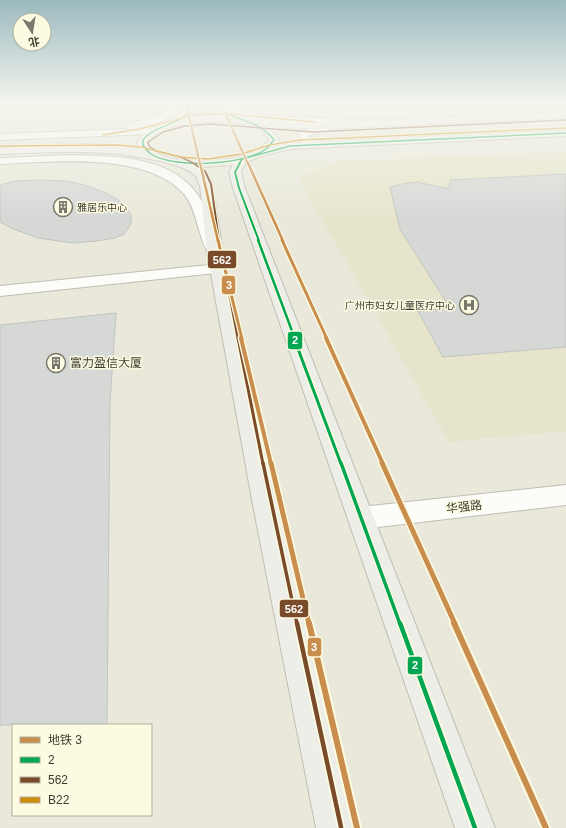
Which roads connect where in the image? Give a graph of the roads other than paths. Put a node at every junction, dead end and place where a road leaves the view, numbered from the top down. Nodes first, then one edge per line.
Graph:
1 (35, 143) edge
2 (142, 143) edge
3 (272, 143) edge
4 (315, 143) edge
5 (350, 143) edge
6 (0, 144) edge
7 (320, 144) junction
8 (0, 151) edge
9 (154, 156) junction
10 (252, 156) junction
11 (0, 160) edge
12 (179, 162) junction
13 (240, 191) junction
14 (207, 193) junction
15 (217, 261) junction
16 (0, 291) edge
17 (566, 495) edge
18 (361, 518) junction
19 (336, 828) edge
20 (475, 828) edge

1 - 6 main road
2 - 9 main road
3 - 10 main road
4 - 7 street
5 - 7 main road
7 - 10 main road
8 - 9 main road
9 - 11 street
9 - 12 main road
10 - 12 main road
10 - 13 main road
11 - 15 street
12 - 14 main road
13 - 14 main road
13 - 18 main road
14 - 15 main road
15 - 16 street
15 - 19 main road
17 - 18 street, 华强路
18 - 20 main road

